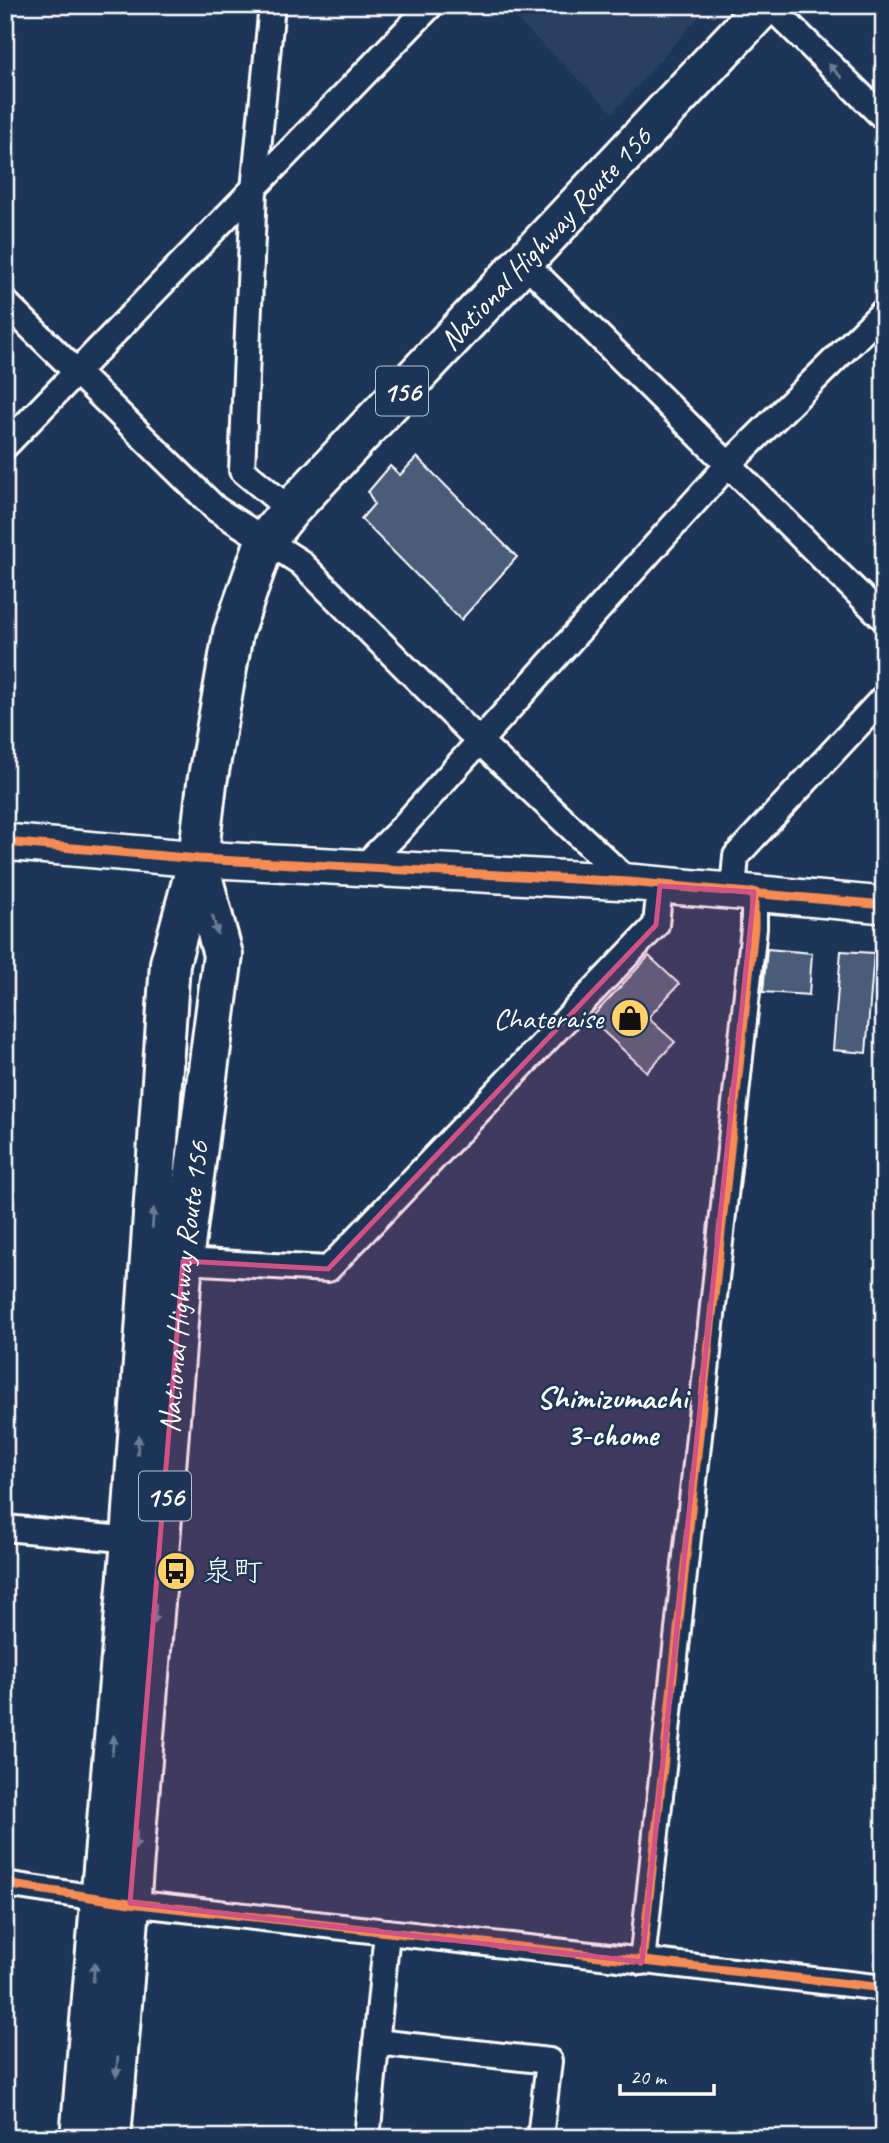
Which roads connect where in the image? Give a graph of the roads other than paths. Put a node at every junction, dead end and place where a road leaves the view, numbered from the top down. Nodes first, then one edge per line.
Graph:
1 (272, 5) edge
2 (431, 5) edge
3 (767, 5) edge
4 (884, 118) edge
5 (254, 190) junction
6 (524, 262) junction
7 (5, 302) edge
8 (884, 311) edge
9 (79, 372) junction
10 (5, 446) edge
11 (727, 466) junction
12 (290, 510) junction
13 (265, 541) junction
14 (884, 620) edge
15 (884, 697) edge
16 (480, 742) junction
17 (5, 842) edge
18 (198, 859) junction
19 (362, 868) junction
20 (645, 884) junction
21 (743, 891) junction
22 (884, 905) edge
23 (183, 1261) junction
24 (5, 1528) edge
25 (146, 1541) junction
26 (5, 1884) edge
27 (115, 1901) junction
28 (387, 1932) junction
29 (642, 1962) junction
30 (884, 1988) edge
31 (376, 2042) junction
32 (80, 2138) edge
33 (111, 2138) edge
34 (367, 2138) edge
35 (540, 2138) edge

1 - 5 street
2 - 5 street
4 -> 3 street
3 - 6 highway, National Highway Route 156 / 156
5 - 9 street
5 - 12 street
6 - 11 street
6 - 12 highway, National Highway Route 156 / 156
7 - 9 street
8 - 11 street
9 - 10 street
9 - 13 street
11 - 14 street
11 - 16 street
12 - 13 highway, National Highway Route 156 / 156
13 - 16 street
13 - 18 highway, National Highway Route 156 / 156
15 - 21 street
16 - 19 street
16 - 20 street
17 - 18 street
18 - 19 street
18 -> 23 highway, National Highway Route 156 / 156
25 -> 18 highway, National Highway Route 156 / 156
19 - 20 street
20 - 21 street
20 - 23 street
21 - 22 street
21 - 29 street
23 - 25 highway, National Highway Route 156 / 156
24 - 25 street
25 - 27 highway, National Highway Route 156 / 156
26 - 27 street
27 - 28 street
32 -> 27 highway, National Highway Route 156 / 156
27 -> 33 highway, National Highway Route 156 / 156
28 - 29 street
28 - 31 street
29 - 30 street
31 - 34 street
31 - 35 street

